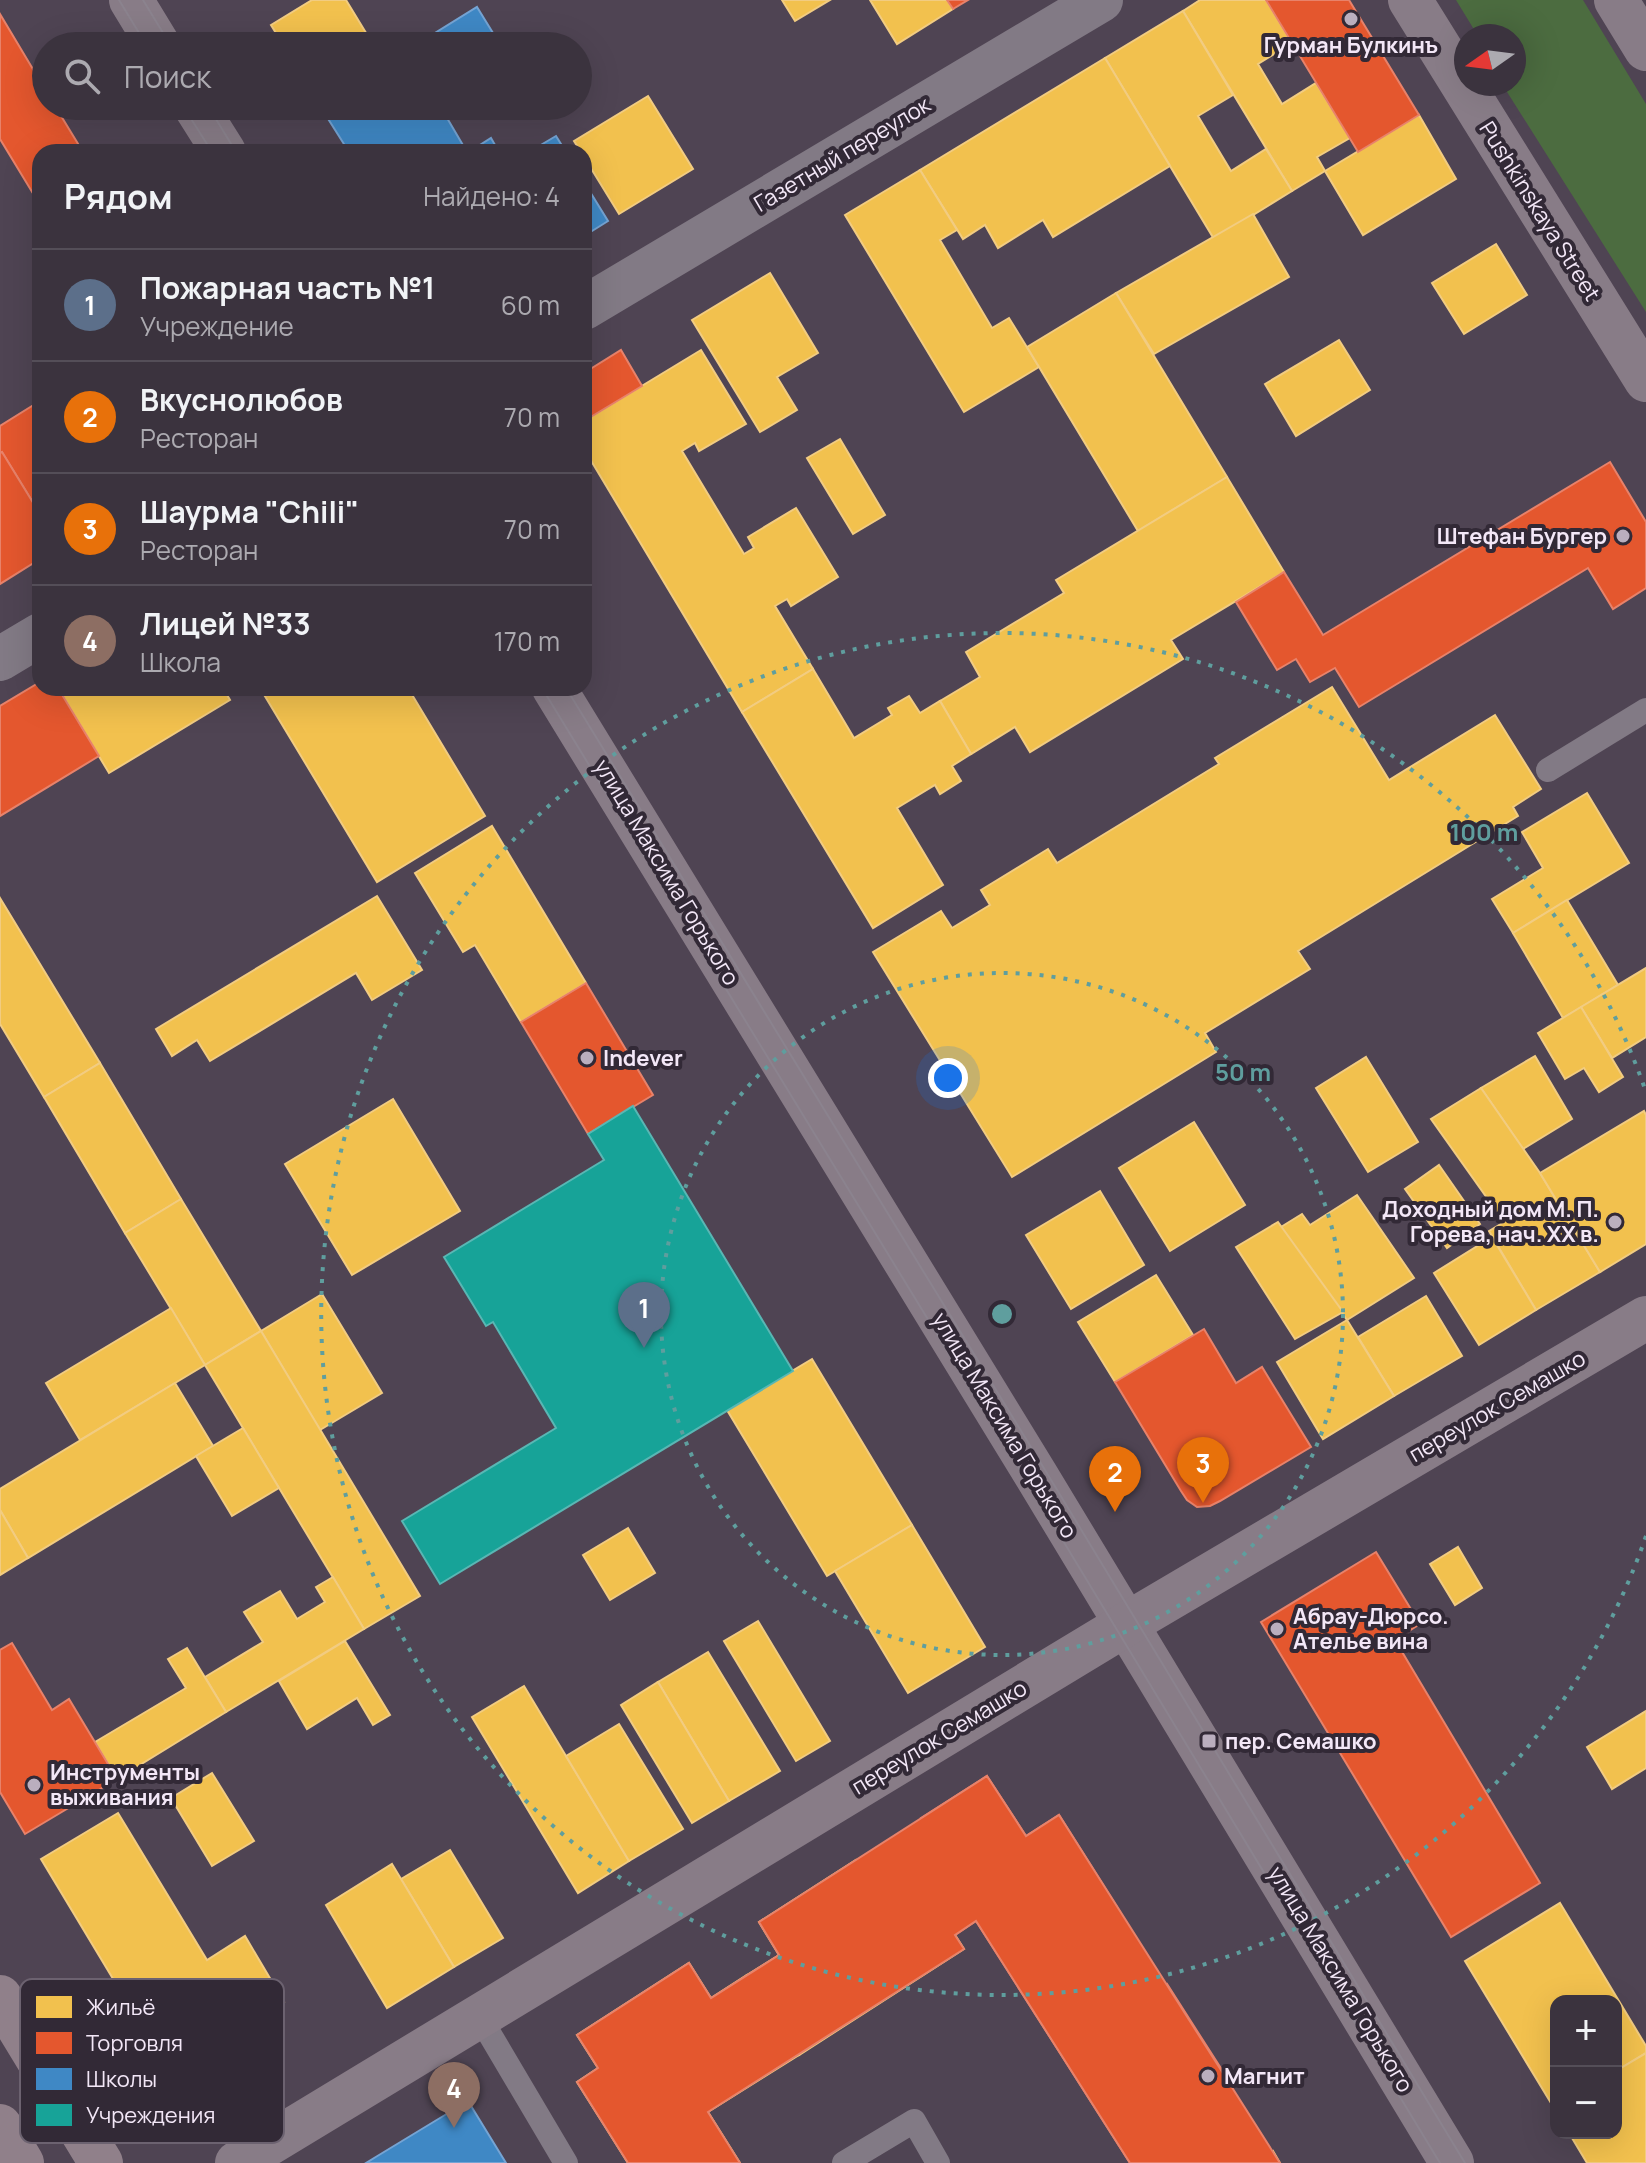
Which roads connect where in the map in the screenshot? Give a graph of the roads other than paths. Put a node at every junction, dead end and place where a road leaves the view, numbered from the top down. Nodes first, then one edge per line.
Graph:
1 (131, 0) edge
2 (1101, 0) edge
3 (1410, 0) edge
4 (1616, 0) edge
5 (150, 32) edge
6 (1646, 49) edge
7 (204, 120) edge
8 (219, 144) edge
9 (592, 303) edge
10 (1646, 380) edge
11 (32, 640) edge
12 (0, 659) edge
13 (559, 696) edge
14 (1646, 710) edge
15 (1548, 770) dead end
16 (1646, 1318) edge
17 (1126, 1624) junction
18 (0, 1997) edge
19 (479, 2016) junction
20 (20, 2030) edge
21 (0, 2126) edge
22 (284, 2134) edge
23 (89, 2143) edge
24 (270, 2143) edge
25 (22, 2163) edge
26 (101, 2163) edge
27 (237, 2163) edge
28 (566, 2163) edge
29 (844, 2163) edge
30 (938, 2163) edge
31 (1452, 2163) edge

1 - 5 street
2 - 9 street, Газетный переулок
3 - 10 street, Pushkinskaya Street
4 - 6 street
7 - 8 street
11 - 12 street
13 - 17 street, улица Максима Горького
14 - 15 lane
16 - 17 street, переулок Семашко
17 - 19 street, переулок Семашко
17 - 31 street, улица Максима Горького
18 - 20 main road
19 - 22 street, переулок Семашко
19 - 28 lane
21 - 25 main road
23 - 26 main road
24 - 27 street, переулок Семашко
29 - 30 lane

